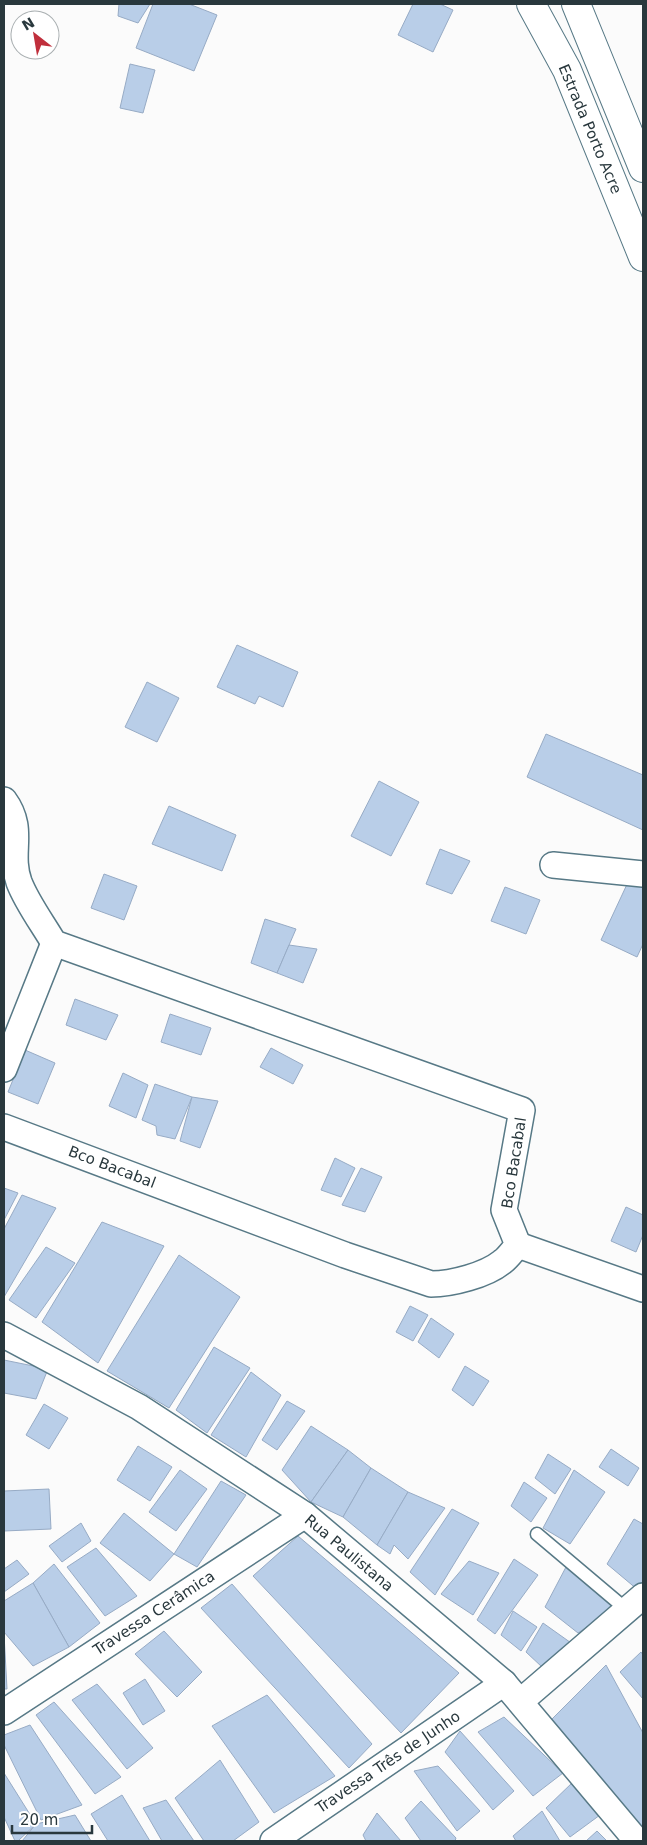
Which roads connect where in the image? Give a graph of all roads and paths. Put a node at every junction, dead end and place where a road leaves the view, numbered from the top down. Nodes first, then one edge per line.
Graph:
1 (531, 4) edge
2 (576, 4) edge
3 (643, 168) edge
4 (643, 257) edge
5 (4, 800) edge
6 (553, 865) dead end
7 (643, 874) edge
8 (54, 943) junction
9 (4, 1069) edge
10 (4, 1127) edge
11 (518, 1245) junction
12 (643, 1289) edge
13 (4, 1335) edge
14 (305, 1515) junction
15 (537, 1534) dead end
16 (635, 1603) edge
17 (504, 1683) junction
18 (521, 1700) junction
19 (4, 1712) edge
20 (273, 1841) edge
21 (637, 1841) edge

1 - 4 main road, Estrada Porto Acre
2 - 3 main road
5 - 8 street
6 - 7 street
8 - 9 street
8 - 11 street, Bco Bacabal
10 - 11 street, Bco Bacabal
11 - 12 street
13 - 14 street, Rua Paulistana
14 - 17 street, Rua Paulistana
14 - 19 street, Travessa Cerâmica
15 - 16 lane
16 - 18 street
17 - 18 street, Rua Paulistana
17 - 20 street, Travessa Três de Junho
18 - 21 street, Rua Paulistana

